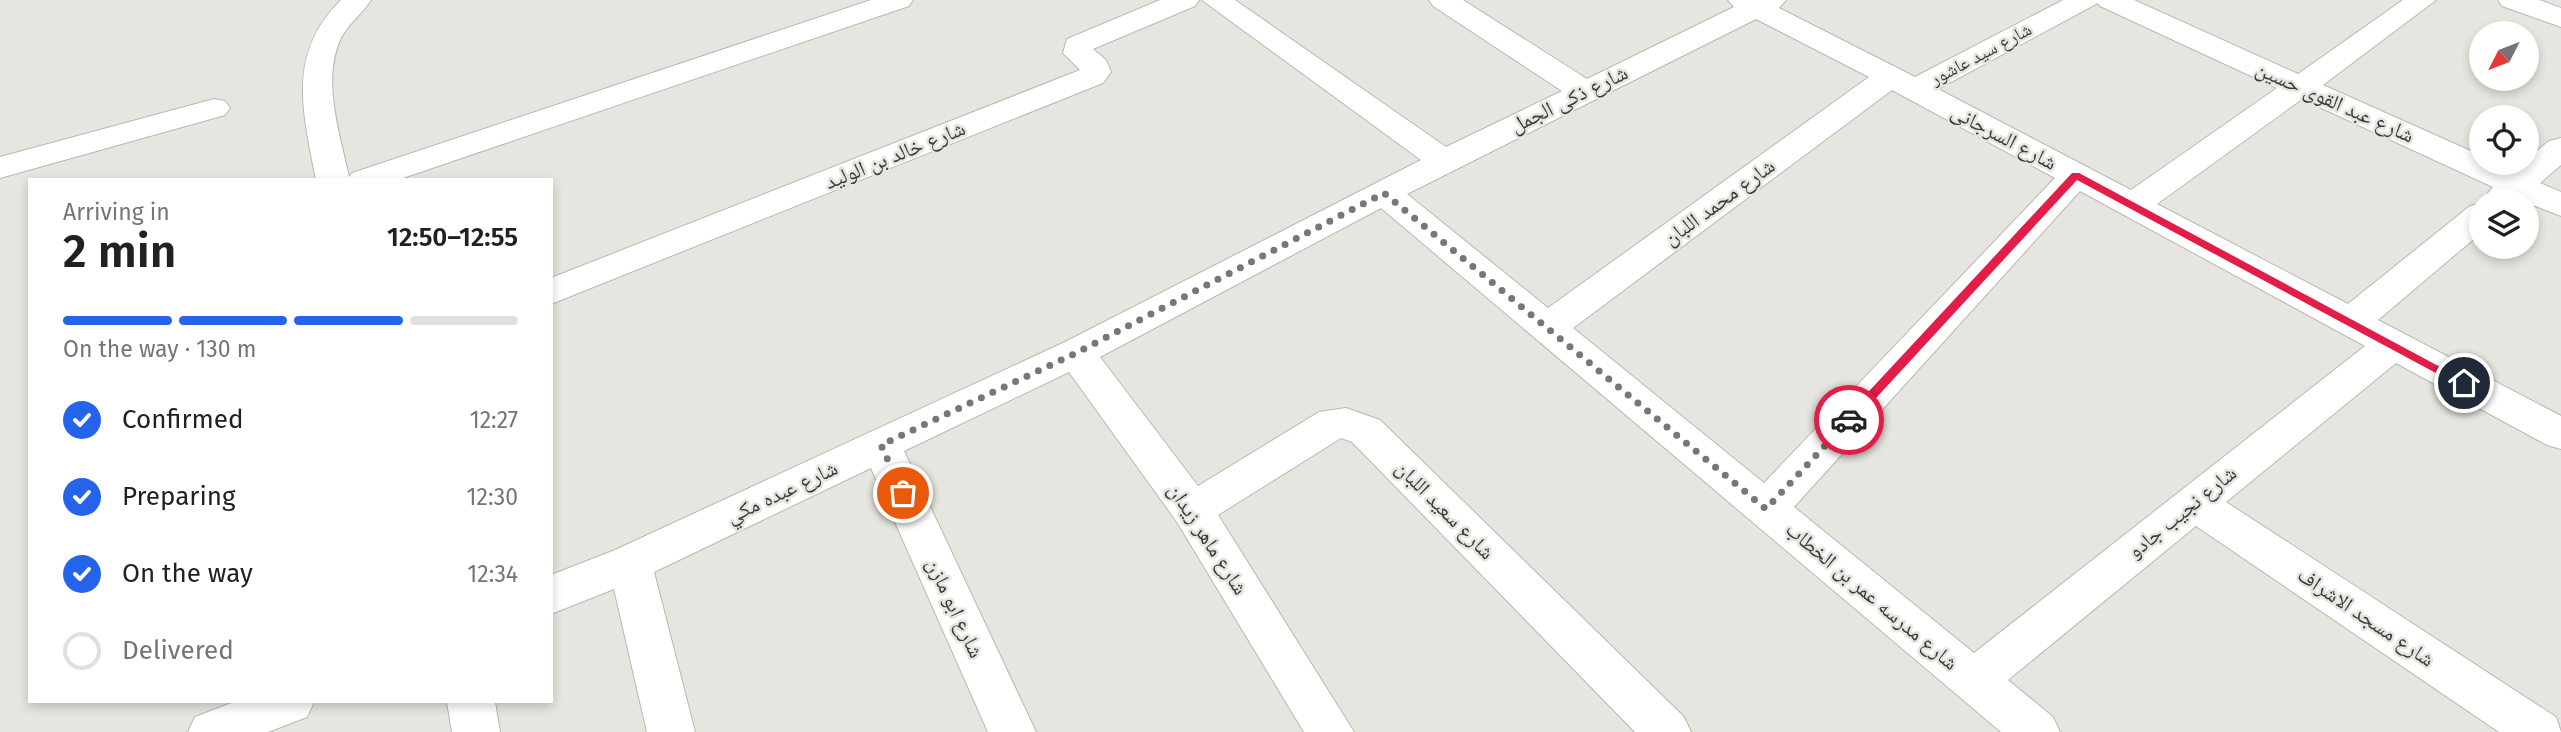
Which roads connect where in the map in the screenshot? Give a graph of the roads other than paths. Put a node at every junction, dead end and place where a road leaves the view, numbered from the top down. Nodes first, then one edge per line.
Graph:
1 (357, 0) edge
2 (899, 0) edge
3 (1185, 0) edge
4 (1216, 0) edge
5 (1443, 0) edge
6 (2084, 0) edge
7 (2110, 0) edge
8 (2422, 0) edge
9 (2512, 0) edge
10 (1756, 2) edge
11 (2561, 18) edge
12 (1903, 82) junction
13 (2300, 86) junction
14 (1584, 91) junction
15 (214, 108) dead end
16 (2561, 148) edge
17 (1444, 161) junction
18 (0, 168) edge
19 (2076, 175) junction
20 (333, 178) edge
21 (370, 178) edge
22 (2499, 189) edge
23 (2512, 189) edge
24 (1384, 193) junction
25 (2539, 200) edge
26 (2561, 205) edge
27 (2131, 206) junction
28 (2469, 225) edge
29 (553, 291) edge
30 (2351, 322) junction
31 (1547, 328) junction
32 (2392, 345) junction
33 (1076, 353) junction
34 (2561, 434) edge
35 (881, 445) junction
36 (2194, 503) junction
37 (1766, 509) junction
38 (1192, 510) junction
39 (630, 563) junction
40 (553, 594) edge
41 (1973, 681) junction
42 (287, 703) edge
43 (471, 703) edge
44 (212, 732) edge
45 (476, 732) edge
46 (671, 732) edge
47 (1012, 732) edge
48 (1330, 732) edge
49 (1667, 732) edge
50 (2036, 732) edge
51 (2539, 732) edge

1 - 20 street
2 - 21 street
3 - 29 street, شارع خالد بن الوليد
4 - 17 street
5 - 14 street
6 - 12 street, شارع سيد عاشور
7 - 13 street, شارع عبد القوى حسين
8 - 13 street
9 - 11 street
10 - 12 street, شارع السرجانى
10 - 14 street, شارع ذكى الجمل
12 - 19 street, شارع السرجانى
12 - 31 street, شارع محمد اللبان
13 - 22 street, شارع عبد القوى حسين
13 - 27 street
14 - 17 street, شارع ذكى الجمل
15 - 18 street
16 - 23 street
17 - 24 street, شارع ذكى الجمل
19 - 27 street, شارع السرجانى
19 - 37 street
24 - 31 street, شارع مدرسه عمر بن الخطاب
24 - 33 street, شارع عبده مكي
25 - 26 street, شارع عبد القوى حسين
27 - 30 street, شارع السرجانى
28 - 30 street
30 - 32 street, شارع السرجانى
31 - 37 street, شارع مدرسه عمر بن الخطاب
32 - 34 street, شارع السرجانى
32 - 36 street, شارع نجيب جادو
33 - 35 street, شارع عبده مكي
33 - 38 street, شارع ماهر زيدان
35 - 39 street, شارع عبده مكي
35 - 47 street, شارع ابو مازن
36 - 41 street, شارع نجيب جادو
36 - 51 street, شارع مسجد الاشراف
37 - 41 street, شارع مدرسه عمر بن الخطاب
38 - 48 street, شارع ماهر زيدان
38 - 49 street, شارع سعيد اللبان
39 - 40 street, شارع عبده مكي
39 - 46 street
41 - 50 street, شارع مدرسه عمر بن الخطاب
42 - 44 street
43 - 45 street

